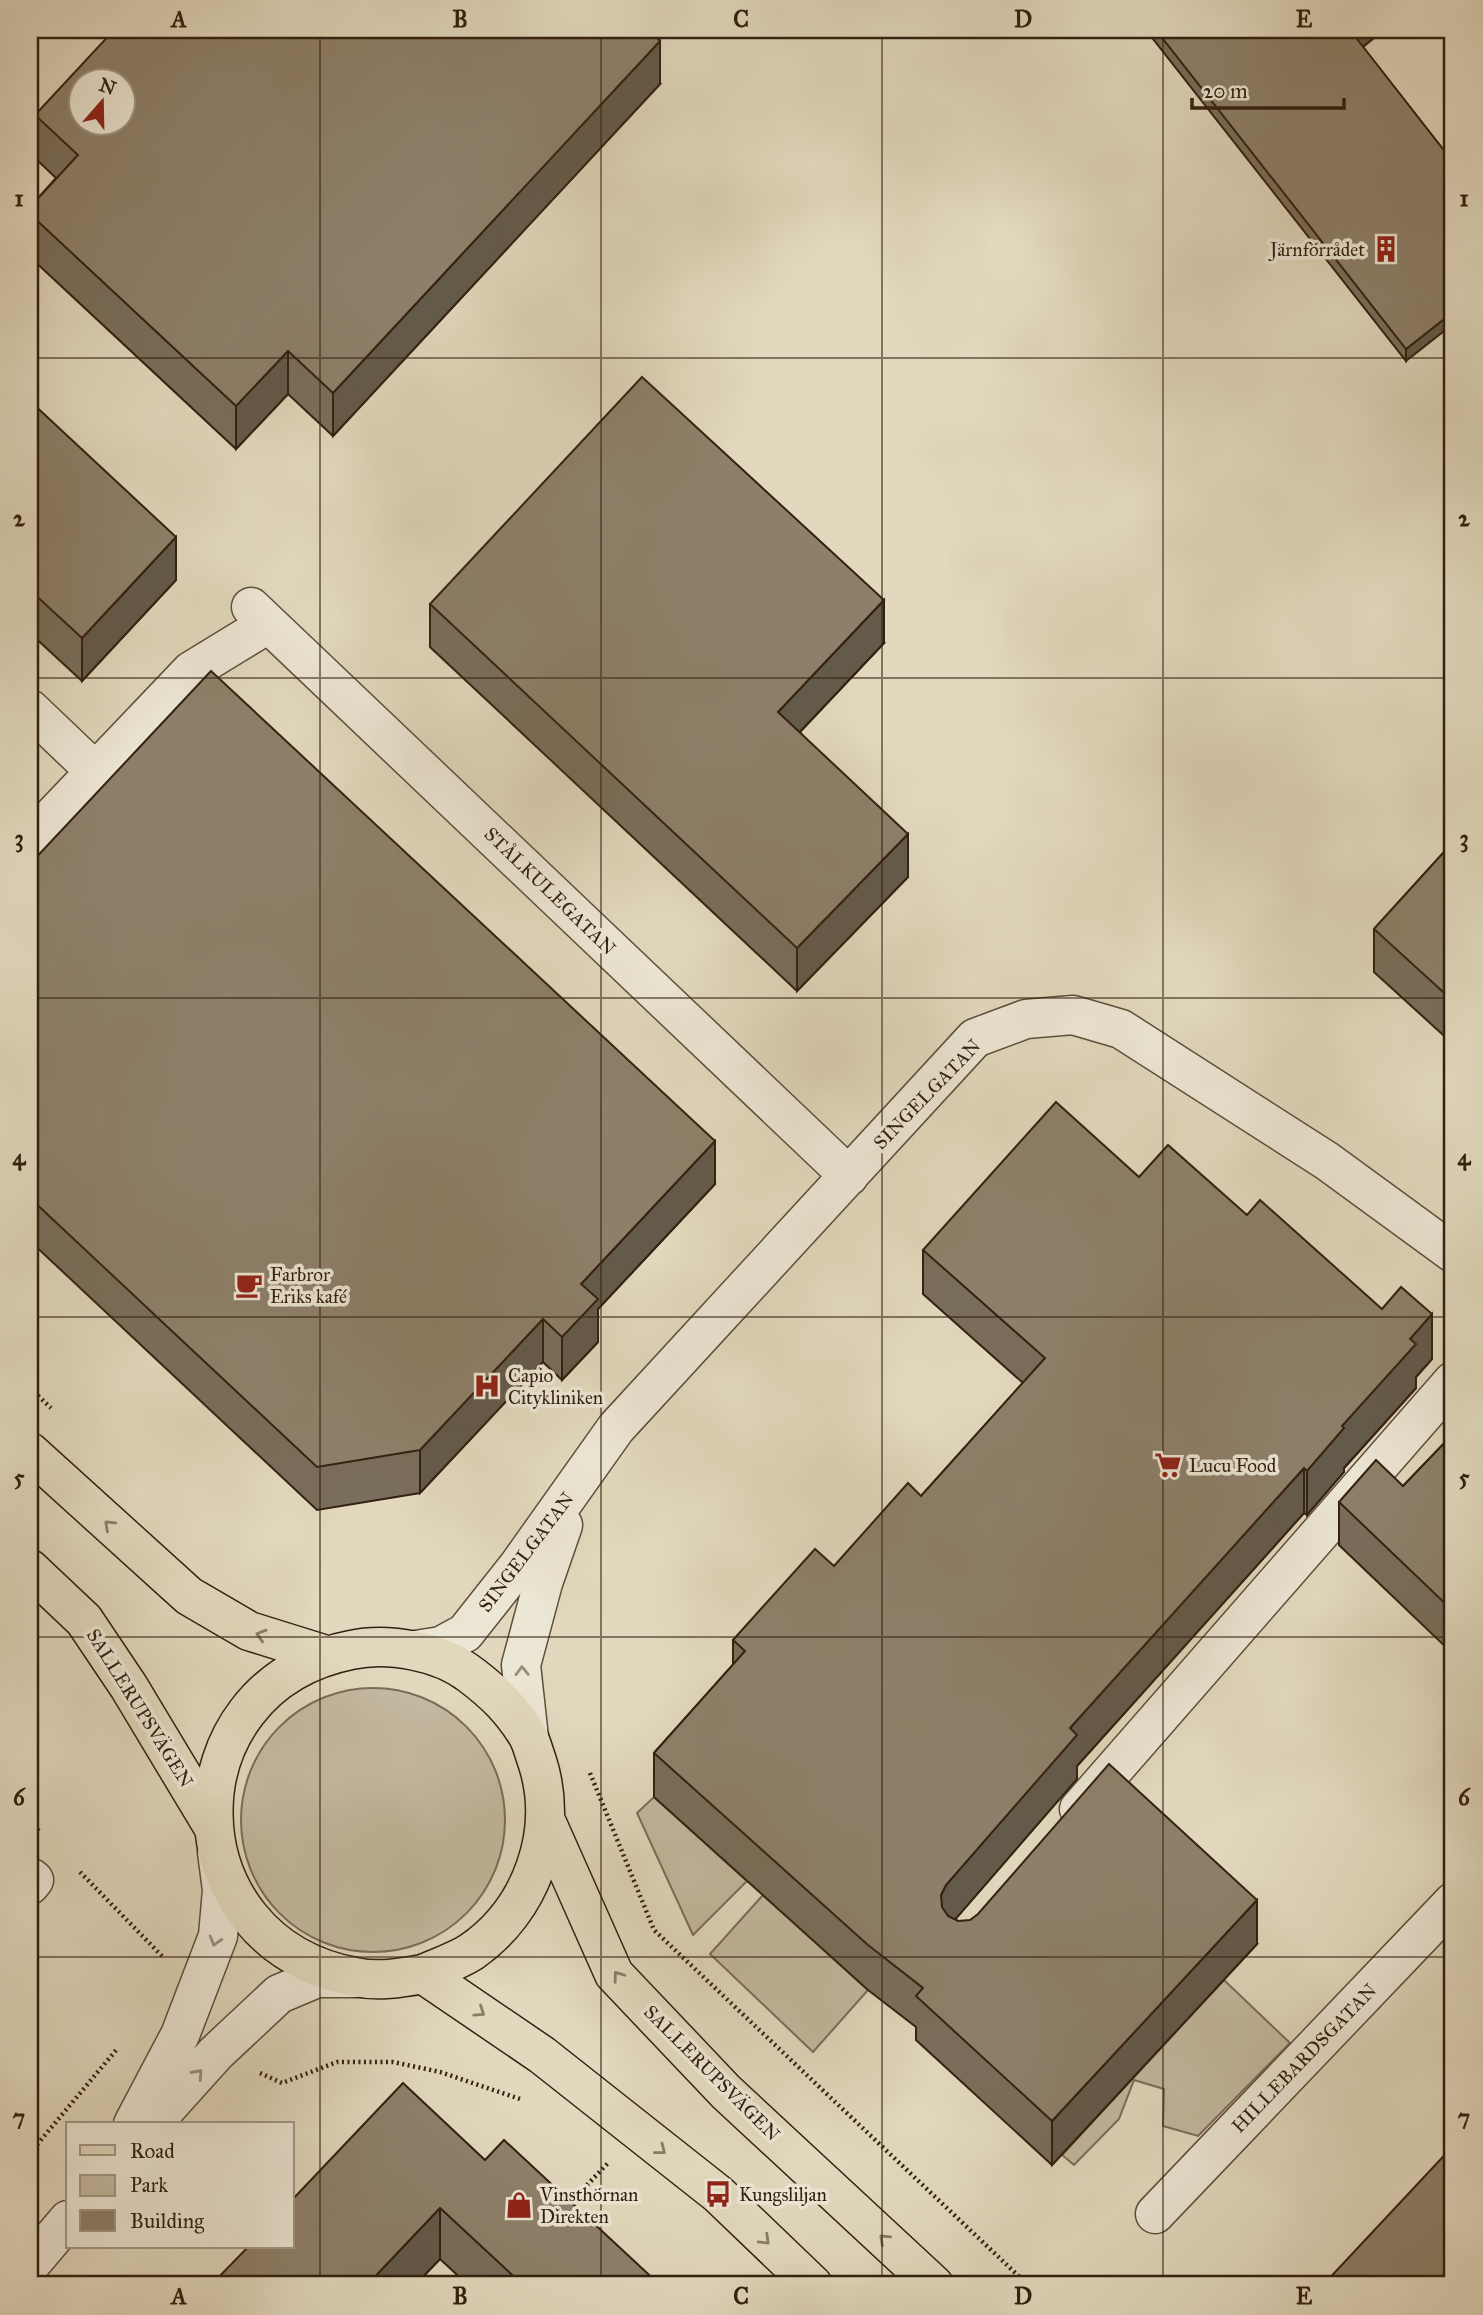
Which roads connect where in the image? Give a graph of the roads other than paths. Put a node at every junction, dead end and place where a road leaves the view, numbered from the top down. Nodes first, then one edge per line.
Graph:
1 (30, 709) edge
2 (95, 771) junction
3 (30, 840) edge
4 (849, 1175) junction
5 (1453, 1252) edge
6 (1453, 1381) edge
7 (616, 1428) junction
8 (30, 1452) edge
9 (30, 1569) edge
10 (416, 1650) junction
11 (326, 1655) junction
12 (529, 1738) junction
13 (546, 1821) junction
14 (214, 1837) junction
15 (1053, 1840) edge
16 (30, 1877) edge
17 (30, 1885) edge
18 (1453, 1902) edge
19 (423, 1974) junction
20 (357, 1978) junction
21 (134, 2122) edge
22 (154, 2122) edge
23 (1155, 2214) dead end
24 (66, 2222) edge
25 (30, 2265) edge
26 (813, 2285) edge
27 (934, 2285) edge

1 - 2 street
2 - 3 street
2 - 4 street, STÅLKULEGATAN
4 - 5 street, SINGELGATAN
4 - 7 street, SINGELGATAN
6 - 15 street
7 - 10 street, SINGELGATAN
12 -> 7 street, SINGELGATAN
11 -> 8 main road, SALLERUPSVÄGEN
9 - 14 main road, SALLERUPSVÄGEN
10 - 11 main road, SALLERUPSVÄGEN
10 - 12 main road, SALLERUPSVÄGEN
11 - 14 main road, SALLERUPSVÄGEN
12 - 13 main road, SALLERUPSVÄGEN
13 - 19 main road, SALLERUPSVÄGEN
27 -> 13 main road, SALLERUPSVÄGEN
14 - 20 main road, SALLERUPSVÄGEN
14 -> 21 street
16 - 17 street
18 - 23 street, HILLEBARDSGATAN
19 - 20 main road, SALLERUPSVÄGEN
19 -> 26 main road
22 -> 20 street
24 - 25 street

